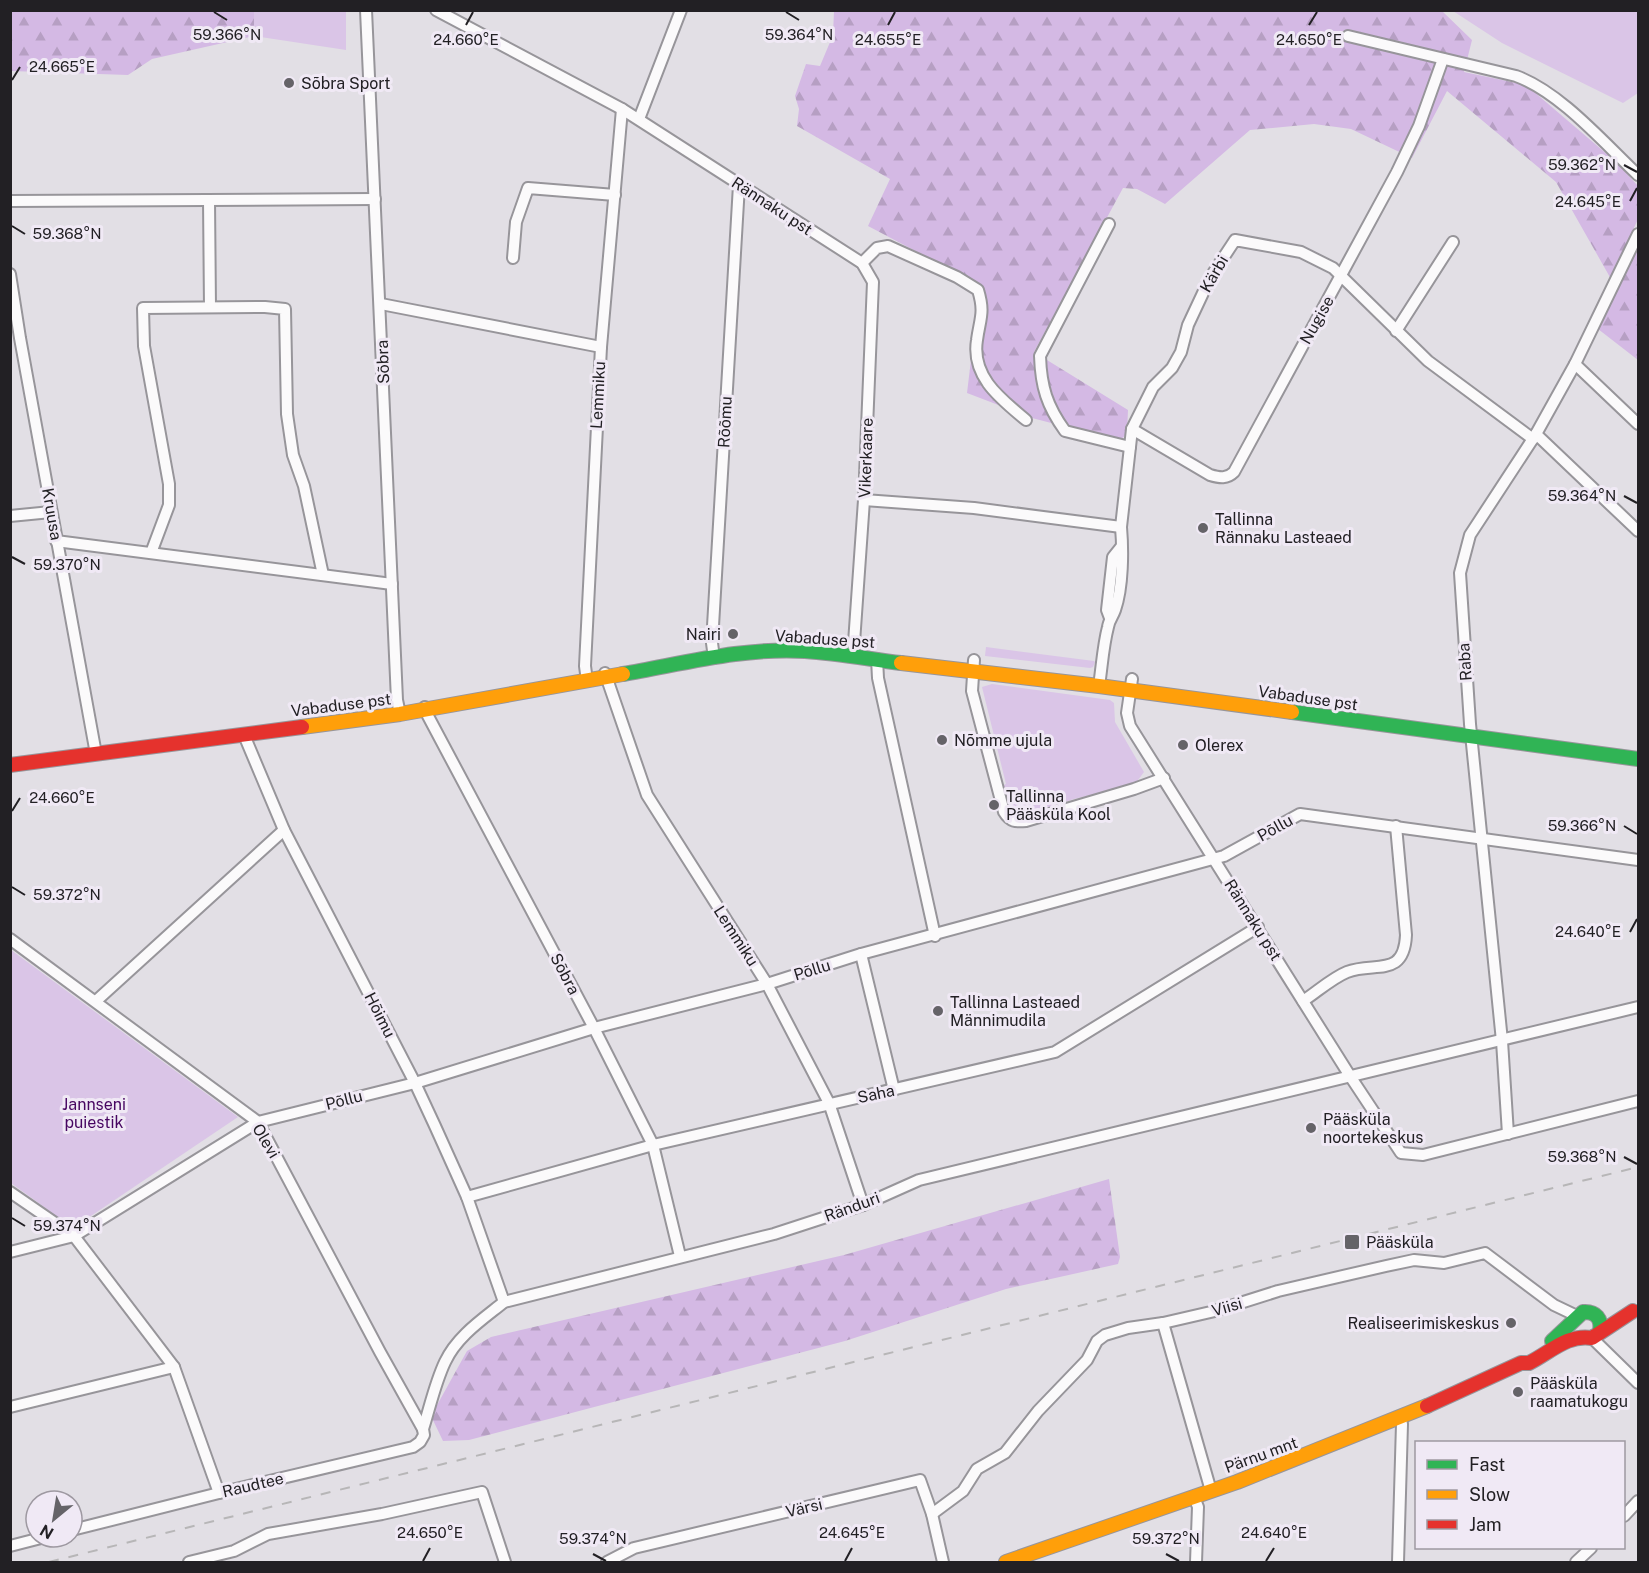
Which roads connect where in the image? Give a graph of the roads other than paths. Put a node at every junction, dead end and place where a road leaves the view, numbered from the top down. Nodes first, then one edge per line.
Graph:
1 (366, 10) edge
2 (436, 10) edge
3 (681, 10) edge
4 (1348, 36) dead end
5 (1443, 59) junction
6 (622, 109) junction
7 (639, 119) junction
8 (1638, 175) edge
9 (739, 185) junction
10 (615, 195) junction
11 (375, 199) junction
12 (209, 200) junction
13 (10, 201) edge
14 (1109, 224) dead end
15 (1638, 234) edge
16 (1453, 242) dead end
17 (513, 258) dead end
18 (862, 263) junction
19 (10, 274) edge
20 (1341, 276) junction
21 (381, 304) junction
22 (210, 307) junction
23 (1396, 331) junction
24 (601, 347) junction
25 (1575, 364) junction
26 (1026, 420) dead end
27 (1638, 423) edge
28 (1132, 429) junction
29 (1534, 436) junction
30 (1130, 447) junction
31 (864, 500) junction
32 (51, 512) junction
33 (10, 516) edge
34 (1121, 527) junction
35 (1638, 531) edge
36 (56, 541) junction
37 (151, 553) junction
38 (323, 575) junction
39 (392, 584) junction
40 (853, 652) junction
41 (714, 654) junction
42 (877, 659) junction
43 (973, 665) junction
44 (605, 673) junction
45 (586, 677) junction
46 (1100, 681) junction
47 (1131, 685) junction
48 (425, 706) junction
49 (399, 710) junction
50 (1471, 730) junction
51 (244, 735) junction
52 (1638, 747) edge
53 (95, 750) junction
54 (10, 757) edge
55 (1638, 759) edge
56 (10, 765) edge
57 (1164, 778) junction
58 (1396, 826) junction
59 (284, 830) junction
60 (1483, 839) junction
61 (1215, 859) junction
62 (1638, 860) edge
63 (1258, 927) junction
64 (935, 936) junction
65 (10, 939) edge
66 (861, 954) junction
67 (767, 984) junction
68 (1304, 1000) junction
69 (96, 1001) junction
70 (1638, 1007) edge
71 (594, 1028) junction
72 (1502, 1041) junction
73 (1350, 1076) junction
74 (415, 1083) junction
75 (894, 1090) junction
76 (1638, 1101) edge
77 (829, 1103) junction
78 (258, 1122) junction
79 (1508, 1134) junction
80 (653, 1145) junction
81 (10, 1192) edge
82 (467, 1197) junction
83 (863, 1204) junction
84 (74, 1236) junction
85 (10, 1252) edge
86 (680, 1256) junction
87 (504, 1302) junction
88 (1636, 1309) edge
89 (1598, 1316) junction
90 (1576, 1317) junction
91 (1163, 1323) junction
92 (1591, 1335) junction
93 (1521, 1363) junction
94 (174, 1367) junction
95 (1638, 1383) edge
96 (10, 1407) edge
97 (1400, 1417) junction
98 (423, 1429) junction
99 (1211, 1491) junction
100 (219, 1493) junction
101 (1194, 1497) junction
102 (1638, 1501) edge
103 (932, 1514) junction
104 (1625, 1514) edge
105 (84, 1527) edge
106 (1590, 1549) edge
107 (234, 1551) junction
108 (189, 1563) edge
109 (237, 1563) edge
110 (505, 1563) edge
111 (607, 1563) edge
112 (943, 1563) edge
113 (1006, 1563) edge
114 (1196, 1563) edge
115 (1398, 1563) edge
116 (1576, 1563) edge

1 - 11 street, Sõbra
2 - 6 street, Rännaku pst
3 - 7 street
4 - 5 street
5 - 8 street
5 - 20 street, Nugise
6 - 7 street, Rännaku pst
6 - 10 street, Lemmiku
7 - 9 street, Rännaku pst
9 - 18 street, Rännaku pst
9 - 41 street, Rõõmu
10 - 17 street
10 - 24 street, Lemmiku
11 - 12 street
11 - 21 street, Sõbra
12 - 13 street
12 - 22 street
14 - 30 street
15 - 25 street, Raba
16 - 23 street
18 - 26 street
18 - 31 street, Vikerkaare
19 - 32 street, Kruusa
20 - 23 street, Kärbi
20 - 28 street, Kärbi
20 - 28 street, Nugise
21 - 24 street
21 - 39 street, Sõbra
22 - 37 street
22 - 38 street
23 - 29 street, Kärbi
24 - 45 street, Lemmiku
25 - 27 street
25 - 29 street, Raba
28 - 30 street, Kärbi
29 - 35 street, Kärbi
29 - 50 street, Raba
30 - 34 street
31 - 34 street
31 - 40 street, Vikerkaare
32 - 33 street
32 - 36 street, Kruusa
34 - 46 street
36 - 37 street
36 - 53 street, Kruusa
37 - 38 street
38 - 39 street
39 - 49 street, Sõbra
40 - 41 main road, Vabaduse pst
40 - 42 main road, Vabaduse pst
40 - 43 main road, Vabaduse pst
41 - 44 main road, Vabaduse pst
42 - 43 main road, Vabaduse pst
42 - 64 street
43 - 46 main road, Vabaduse pst
43 - 57 street
44 - 45 main road, Vabaduse pst
44 - 67 street, Lemmiku
45 - 48 main road, Vabaduse pst
46 - 47 main road, Vabaduse pst
47 - 50 main road, Vabaduse pst
47 - 57 street, Rännaku pst
48 - 49 main road, Vabaduse pst
48 - 71 street, Sõbra
49 - 51 main road, Vabaduse pst
49 - 53 main road, Vabaduse pst
50 - 52 main road, Vabaduse pst
50 - 55 main road, Vabaduse pst
50 - 60 street, Raba
51 - 53 main road, Vabaduse pst
51 - 59 street, Hõimu
53 - 54 main road, Vabaduse pst
53 - 56 main road, Vabaduse pst
57 - 61 street, Rännaku pst
58 - 60 street, Põllu
58 - 61 street, Põllu
58 - 68 street
59 - 69 street
59 - 74 street, Hõimu
60 - 62 street, Põllu
60 - 72 street, Raba
61 - 63 street, Rännaku pst
61 - 64 street, Põllu
63 - 68 street, Rännaku pst
63 - 75 street, Saha
64 - 66 street, Põllu
65 - 69 street, Olevi
66 - 67 street, Põllu
66 - 75 street
67 - 71 street, Põllu
67 - 77 street, Lemmiku
68 - 73 street, Rännaku pst
69 - 78 street, Olevi
70 - 72 street
71 - 74 street, Põllu
71 - 80 street, Sõbra
72 - 73 street
72 - 79 street, Raba
73 - 79 street, Rännaku pst
73 - 83 street, Ränduri
74 - 78 street, Põllu
74 - 82 street, Hõimu
75 - 77 street, Saha
76 - 79 street
77 - 80 street, Saha
77 - 83 street, Lemmiku
78 - 84 street, Põllu
78 - 98 street, Olevi
80 - 82 street, Saha
80 - 86 street, Sõbra
81 - 84 street
82 - 87 street, Hõimu
83 - 86 street, Ränduri
84 - 85 street, Põllu
84 - 94 street
86 - 87 street, Ränduri
87 - 98 street, Ränduri
88 - 89 main road, Pärnu mnt
88 - 92 main road, Pärnu mnt
89 - 90 main road
89 - 92 main road
90 - 91 street, Viisi
90 - 92 main road
90 - 93 main road, Pärnu mnt
91 - 99 street
91 - 103 street, Viisi
92 - 93 main road, Pärnu mnt
92 - 95 street
93 - 97 main road, Pärnu mnt
94 - 96 street
94 - 100 street
97 - 99 main road, Pärnu mnt
97 - 115 street
98 - 100 street, Raudtee
99 - 101 main road, Pärnu mnt
100 - 105 street, Raudtee
101 - 113 main road, Pärnu mnt
101 - 114 street
102 - 104 street
103 - 111 street, Värsi
103 - 112 street, Värsi
106 - 116 street
107 - 108 street
107 - 109 street
107 - 110 street

